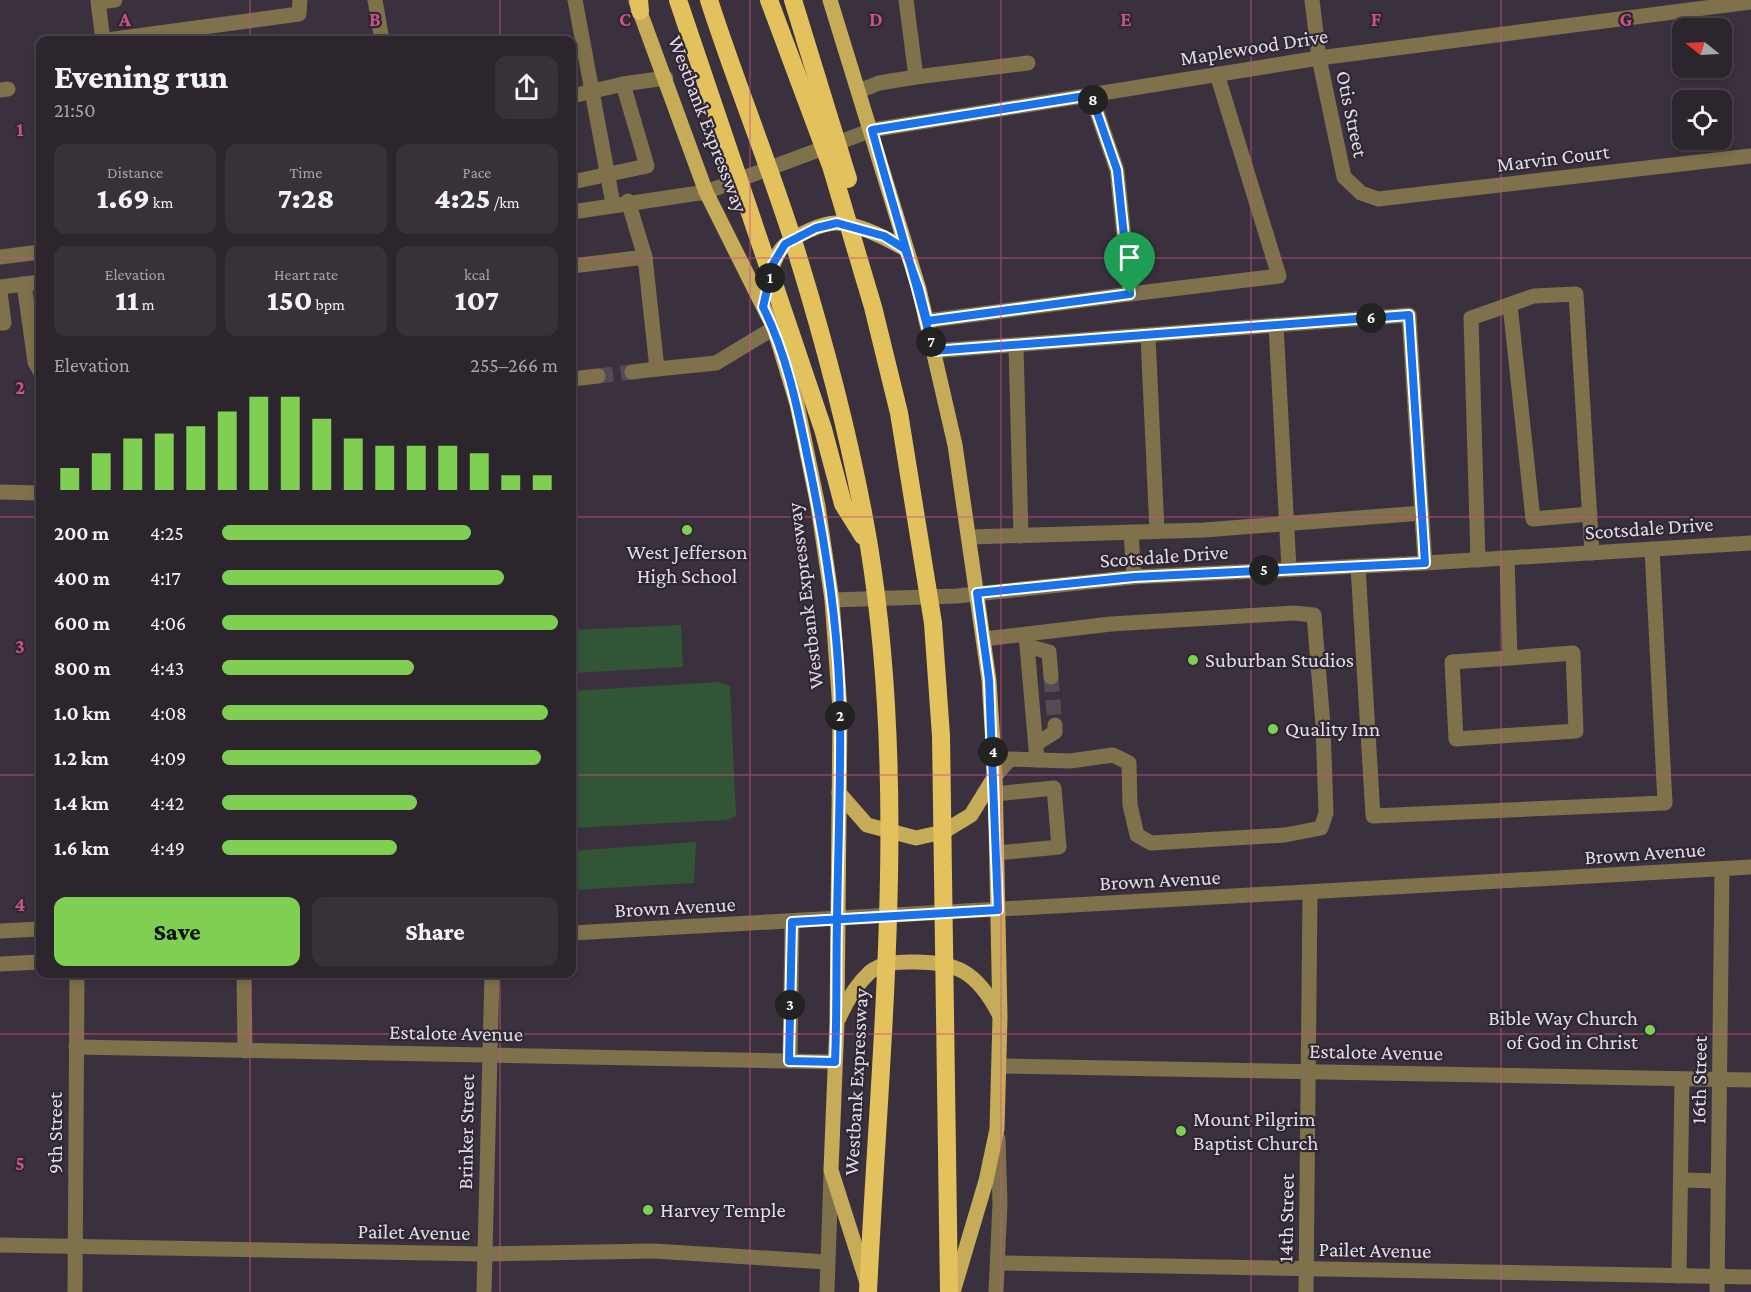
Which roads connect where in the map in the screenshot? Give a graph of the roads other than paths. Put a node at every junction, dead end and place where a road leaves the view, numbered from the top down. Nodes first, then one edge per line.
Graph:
1 (115, 0) edge
2 (300, 0) edge
3 (375, 0) edge
4 (575, 0) edge
5 (678, 0) edge
6 (709, 0) edge
7 (769, 0) edge
8 (793, 0) edge
9 (830, 0) edge
10 (906, 0) edge
11 (1312, 0) edge
12 (1751, 2) edge
13 (638, 4) edge
14 (104, 36) edge
15 (135, 36) edge
16 (381, 36) edge
17 (1318, 58) junction
18 (1028, 63) dead end
19 (1217, 74) junction
20 (916, 77) junction
21 (666, 78) junction
22 (623, 84) junction
23 (859, 91) junction
24 (592, 92) junction
25 (576, 95) edge
26 (1091, 95) junction
27 (872, 130) junction
28 (1751, 156) edge
29 (608, 176) junction
30 (576, 181) edge
31 (706, 192) junction
32 (1361, 193) joint
33 (620, 203) junction
34 (576, 211) edge
35 (905, 249) junction
36 (36, 252) edge
37 (0, 257) edge
38 (645, 257) junction
39 (576, 266) edge
40 (36, 282) edge
41 (24, 284) junction
42 (0, 287) edge
43 (0, 292) edge
44 (1130, 294) junction
45 (1510, 305) junction
46 (763, 307) junction
47 (873, 307) junction
48 (927, 321) junction
49 (0, 323) edge
50 (1276, 325) junction
51 (774, 328) junction
52 (1148, 336) junction
53 (1016, 345) junction
54 (933, 351) junction
55 (36, 365) edge
56 (657, 369) junction
57 (632, 372) tunnel mouth
58 (598, 376) tunnel mouth
59 (576, 379) edge
60 (0, 492) edge
61 (36, 493) edge
62 (1422, 513) junction
63 (1590, 514) junction
64 (1287, 524) junction
65 (1157, 531) junction
66 (1131, 532) junction
67 (1021, 536) junction
68 (970, 537) junction
69 (1751, 543) edge
70 (869, 546) junction
71 (1652, 549) junction
72 (1592, 552) junction
73 (1507, 558) junction
74 (1478, 560) junction
75 (1425, 563) junction
76 (1358, 566) junction
77 (1289, 569) junction
78 (1134, 577) junction
79 (977, 593) junction
80 (832, 600) junction
81 (984, 639) junction
82 (1027, 640) junction
83 (1510, 658) junction
84 (1051, 677) tunnel mouth
85 (1055, 725) tunnel mouth
86 (1036, 752) junction
87 (995, 776) junction
88 (839, 794) junction
89 (995, 794) junction
90 (997, 853) junction
91 (1751, 867) edge
92 (1722, 869) junction
93 (1310, 893) junction
94 (998, 910) junction
95 (837, 920) junction
96 (792, 922) junction
97 (36, 929) edge
98 (0, 931) edge
99 (576, 933) edge
100 (36, 962) edge
101 (0, 964) edge
102 (77, 978) edge
103 (244, 978) edge
104 (492, 978) edge
105 (1000, 1017) junction
106 (837, 1022) junction
107 (76, 1047) junction
108 (245, 1051) junction
109 (489, 1054) junction
110 (789, 1061) junction
111 (835, 1062) junction
112 (1000, 1066) junction
113 (1308, 1071) junction
114 (1682, 1079) junction
115 (1721, 1080) junction
116 (1751, 1080) edge
117 (997, 1129) junction
118 (831, 1170) junction
119 (1682, 1180) junction
120 (1718, 1181) junction
121 (0, 1245) edge
122 (75, 1248) junction
123 (484, 1254) junction
124 (827, 1262) junction
125 (998, 1263) junction
126 (1306, 1269) junction
127 (1679, 1276) junction
128 (1751, 1277) edge
129 (1717, 1284) edge
130 (75, 1292) edge
131 (484, 1292) edge
132 (827, 1292) edge
133 (869, 1292) edge
134 (951, 1292) edge
135 (996, 1292) edge
136 (1306, 1292) edge

1 - 14 street
2 - 15 street
3 - 16 street
4 - 24 street
5 - 70 highway
6 - 70 highway, Westbank Expressway
7 - 47 highway
8 - 47 highway
9 - 23 main road
10 - 20 street
11 - 17 street, Otis Street
12 - 17 street, Maplewood Drive
13 - 21 main road, Westbank Expressway
17 - 19 street, Maplewood Drive
17 - 32 street, Otis Street
18 - 20 street
19 - 26 street, Maplewood Drive
19 - 44 street
20 - 23 street
21 - 22 street
21 - 31 main road, Westbank Expressway
22 - 24 street
22 - 29 street
23 - 27 main road
24 - 25 street
24 - 29 street
26 - 27 street, Maplewood Drive
26 - 44 street
27 - 31 street, Maplewood Drive
27 - 35 main road
28 - 32 street, Marvin Court
29 - 30 street
29 - 33 street
31 - 33 street, Maplewood Drive
31 - 46 main road, Westbank Expressway
33 - 34 street, Maplewood Drive
33 - 38 street
35 - 46 main road
35 - 48 main road
36 - 37 street
38 - 39 street
38 - 56 street
40 - 41 street
41 - 42 street
41 - 55 street
43 - 49 street
44 - 48 street
45 - 63 street
45 - 63 street
45 - 74 street
46 - 51 main road, Westbank Expressway
47 - 134 highway
48 - 54 main road
50 - 52 street
50 - 62 street
50 - 64 street
51 - 56 street
51 - 80 main road, Westbank Expressway
52 - 53 street
52 - 65 street
53 - 54 street
53 - 67 street
54 - 68 main road
56 - 57 street
58 - 59 street
60 - 61 street
62 - 64 street
62 - 75 street
63 - 72 street
64 - 65 street
64 - 77 street
65 - 66 street
66 - 67 street
66 - 78 street
67 - 68 street
68 - 79 main road
69 - 71 street, Scotsdale Drive
70 - 133 highway, Westbank Expressway
71 - 72 street, Scotsdale Drive
71 - 76 street
72 - 73 street, Scotsdale Drive
73 - 74 street, Scotsdale Drive
73 - 83 street
74 - 75 street, Scotsdale Drive
75 - 76 street, Scotsdale Drive
76 - 77 street, Scotsdale Drive
77 - 78 street, Scotsdale Drive
78 - 79 street, Scotsdale Drive
79 - 80 street, Scotsdale Drive
79 - 81 main road
80 - 88 main road, Westbank Expressway
81 - 82 street
81 - 87 main road
82 - 84 street
82 - 86 street
82 - 86 street
83 - 83 street
85 - 86 street
86 - 87 street
87 - 88 main road
87 - 89 main road
88 - 95 main road, Westbank Expressway
89 - 90 main road
89 - 90 street
90 - 94 main road
91 - 92 street, Brown Avenue
92 - 93 street, Brown Avenue
92 - 115 street, 16th Street
93 - 94 street, Brown Avenue
93 - 113 street, 14th Street
94 - 95 street, Brown Avenue
94 - 105 main road
95 - 96 street, Brown Avenue
95 - 106 main road, Westbank Expressway
96 - 99 street, Brown Avenue
96 - 110 street
97 - 98 street
100 - 101 street
102 - 107 street, 9th Street
103 - 108 street
104 - 109 street, Brinker Street
105 - 106 main road
105 - 112 main road
106 - 111 main road, Westbank Expressway
107 - 108 street, Estalote Avenue
107 - 122 street, 9th Street
108 - 109 street, Estalote Avenue
109 - 110 street, Estalote Avenue
109 - 123 street, Brinker Street
110 - 111 street, Estalote Avenue
111 - 118 main road, Westbank Expressway
112 - 113 street, Estalote Avenue
112 - 117 main road
113 - 114 street, Estalote Avenue
113 - 126 street, 14th Street
114 - 115 street, Estalote Avenue
114 - 119 street
115 - 116 street, Estalote Avenue
115 - 120 street, 16th Street
117 - 125 street
117 - 134 main road
118 - 124 street, Westbank Expressway
118 - 133 main road
119 - 120 street
119 - 127 street
120 - 129 street, 16th Street
121 - 122 street, Pailet Avenue
122 - 123 street, Pailet Avenue
122 - 130 street, 9th Street
123 - 124 street, Pailet Avenue
123 - 131 street, Brinker Street
124 - 132 street, Westbank Expressway
125 - 126 street, Pailet Avenue
125 - 135 street
126 - 127 street, Pailet Avenue
126 - 136 street, 14th Street
127 - 129 street, Pailet Avenue
128 - 129 street, Pailet Avenue

